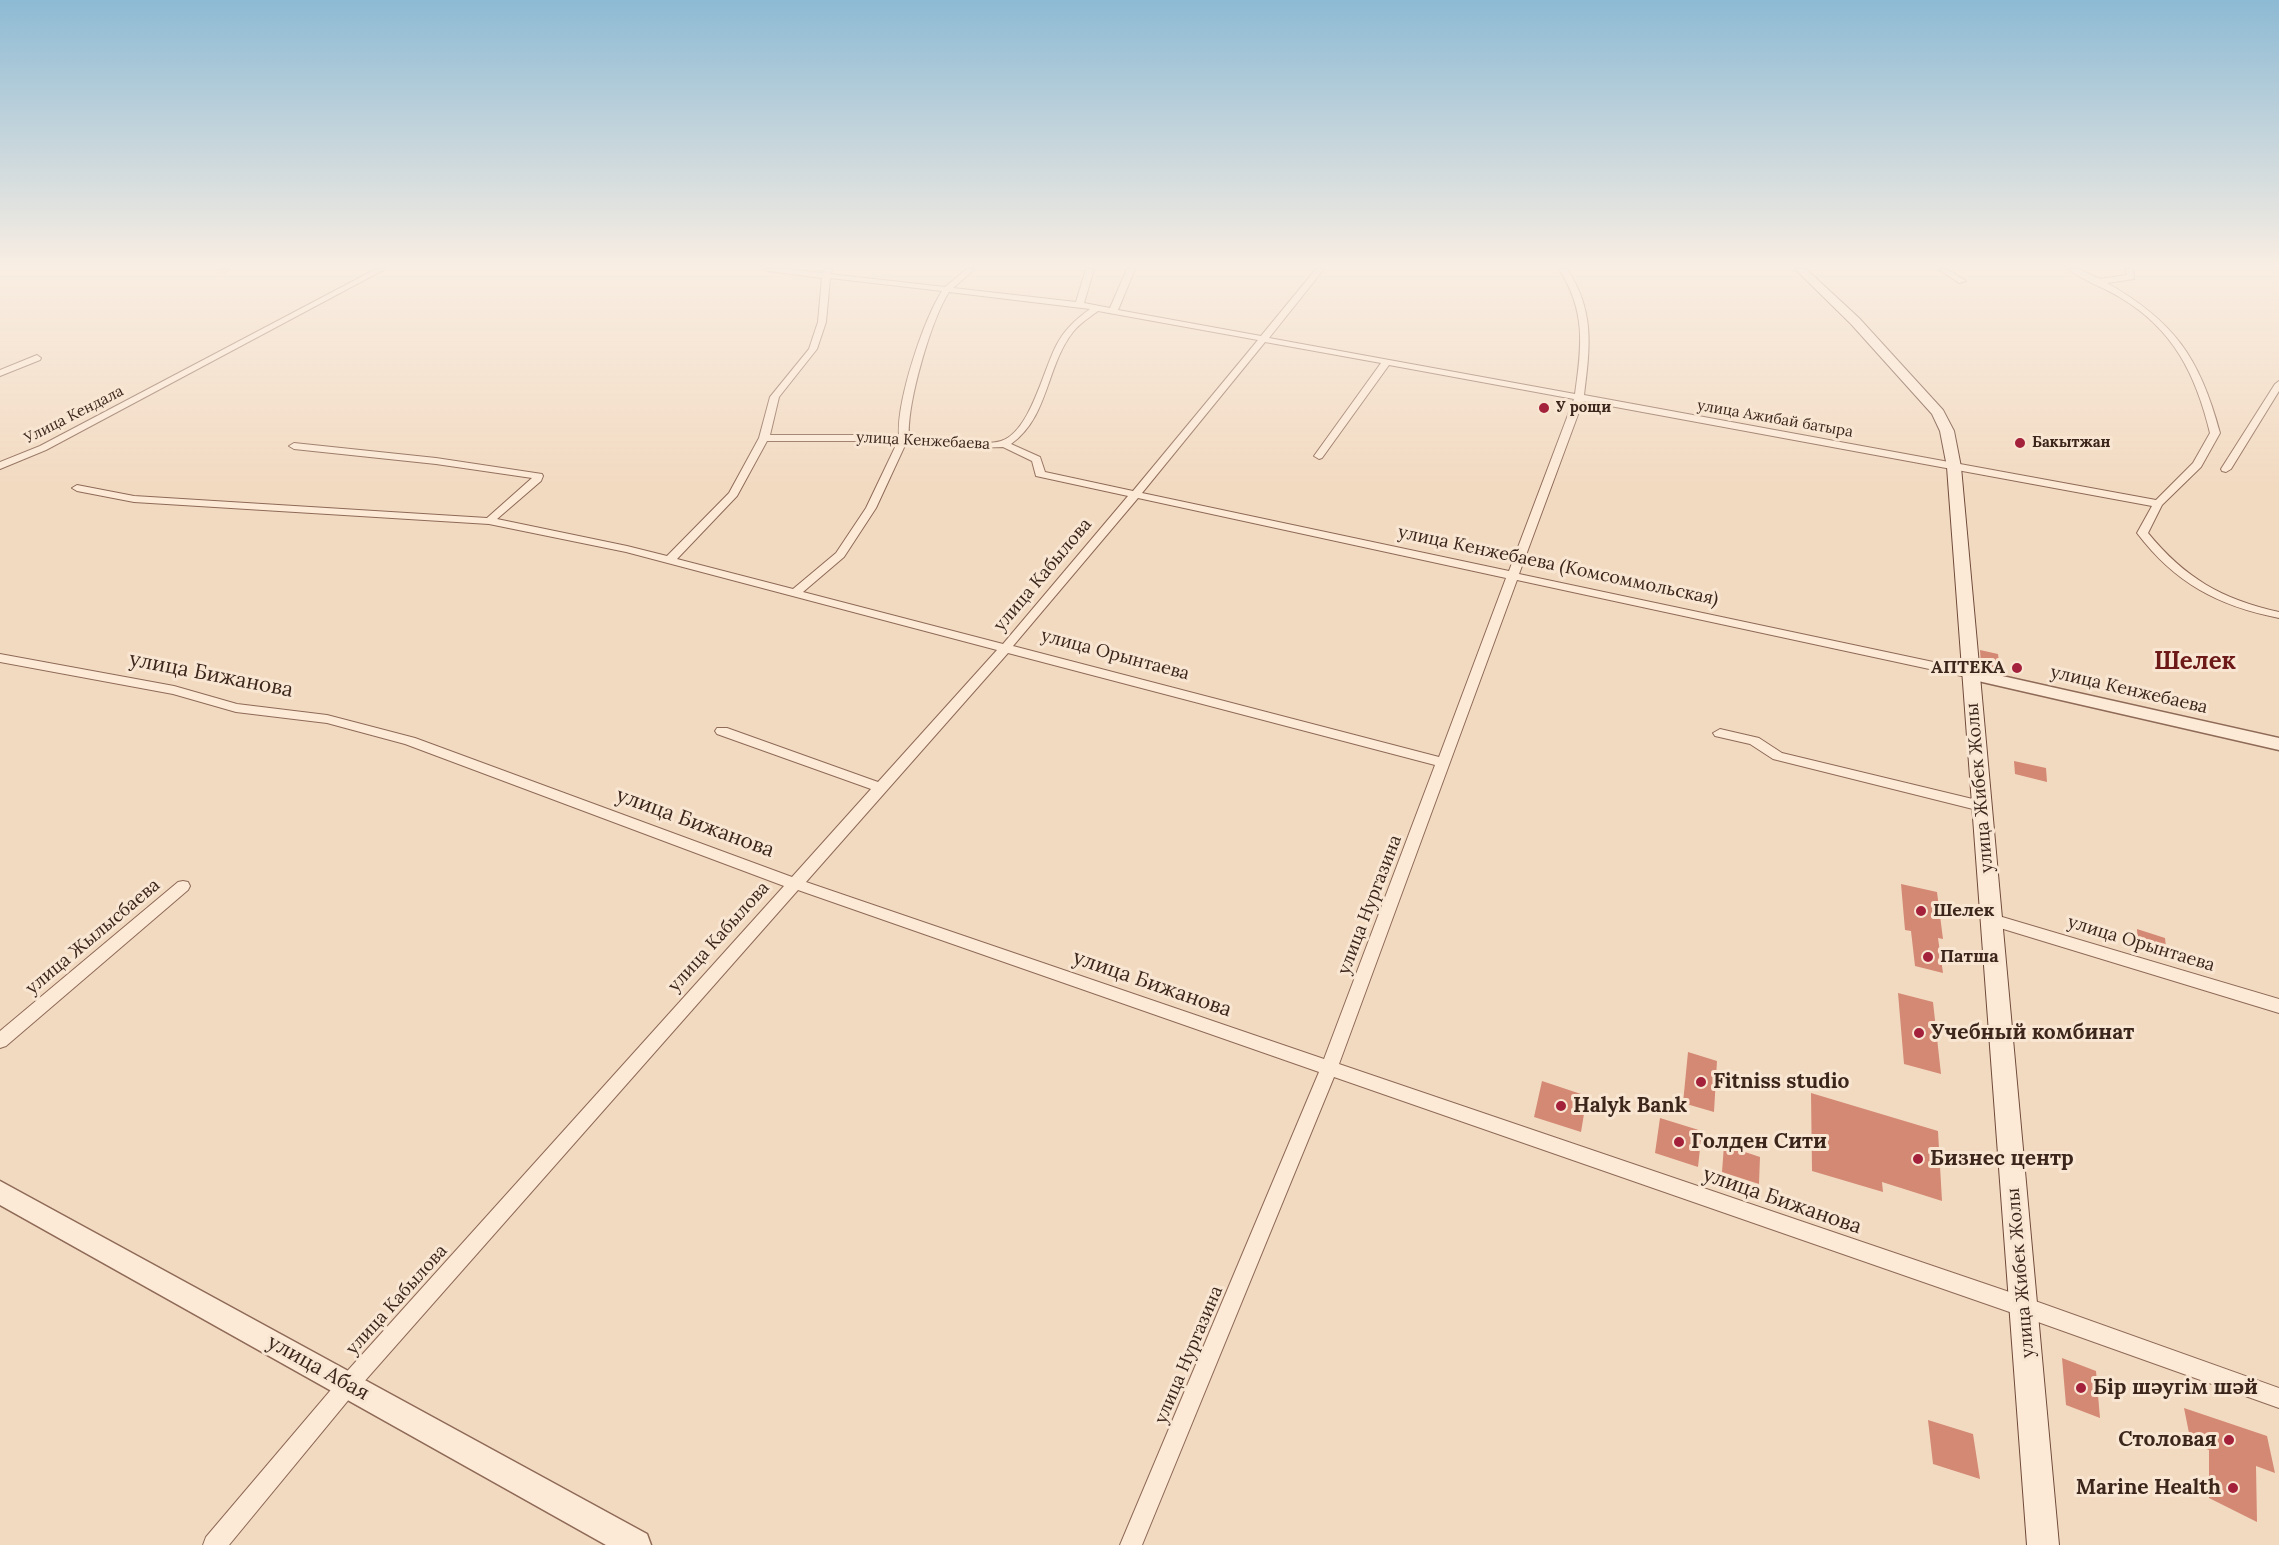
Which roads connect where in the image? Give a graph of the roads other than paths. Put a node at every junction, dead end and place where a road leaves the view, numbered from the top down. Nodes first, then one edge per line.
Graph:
1 (245, 341) edge
2 (816, 341) edge
3 (925, 341) edge
4 (1063, 341) edge
5 (1260, 341) edge
6 (1267, 341) edge
7 (1586, 341) edge
8 (1873, 341) edge
9 (2175, 341) edge
10 (37, 358) dead end
11 (1386, 363) junction
12 (0, 373) edge
13 (2279, 384) edge
14 (1579, 398) junction
15 (764, 438) junction
16 (904, 438) junction
17 (1004, 444) junction
18 (294, 446) dead end
19 (1319, 456) dead end
20 (0, 466) edge
21 (1954, 467) junction
22 (2226, 469) dead end
23 (76, 488) dead end
24 (1137, 493) junction
25 (2158, 504) junction
26 (489, 521) junction
27 (670, 560) junction
28 (1512, 574) junction
29 (795, 592) junction
30 (2279, 615) edge
31 (1007, 646) junction
32 (0, 658) edge
33 (1971, 674) junction
34 (722, 731) dead end
35 (1720, 733) dead end
36 (2279, 744) edge
37 (1444, 763) junction
38 (881, 788) junction
39 (1981, 806) junction
40 (793, 883) junction
41 (183, 886) dead end
42 (1992, 920) junction
43 (2279, 1006) edge
44 (0, 1041) edge
45 (1329, 1069) junction
46 (0, 1192) edge
47 (2024, 1307) junction
48 (348, 1385) junction
49 (2279, 1398) edge
50 (214, 1545) edge
51 (636, 1545) edge
52 (1131, 1545) edge
53 (2043, 1545) edge

1 - 20 street, Улица Кендала
2 - 15 street
3 - 16 street
4 - 17 street
5 - 24 street, улица Кабылова
6 - 11 street, улица Ажибай батыра
7 - 14 street, улица Нургазина
8 - 21 main road, улица Жибек Жолы
9 - 25 street
10 - 12 street
11 - 14 street, улица Ажибай батыра
11 - 19 street
13 - 22 street
14 - 21 street, улица Ажибай батыра
14 - 28 street, улица Нургазина
15 - 16 street, улица Кенжебаева
15 - 27 street
16 - 17 street, улица Кенжебаева
16 - 29 street
17 - 24 street, улица Кенжебаева
18 - 26 street
21 - 25 street, улица Ажибай батыра
21 - 33 main road, улица Жибек Жолы
23 - 26 street, улица Орынтаева
24 - 28 street, улица Кенжебаева (Комсоммольская)
24 - 31 street, улица Кабылова
25 - 30 street
26 - 27 street, улица Орынтаева
27 - 29 street, улица Орынтаева
28 - 33 street, улица Кенжебаева (Комсоммольская)
28 - 37 street, улица Нургазина
29 - 31 street, улица Орынтаева
31 - 37 street, улица Орынтаева
31 - 38 street, улица Кабылова
32 - 40 street, улица Бижанова
33 - 36 street, улица Кенжебаева
33 - 39 main road, улица Жибек Жолы
34 - 38 street
35 - 39 street
37 - 45 street, улица Нургазина
38 - 40 street, улица Кабылова
39 - 42 main road, улица Жибек Жолы
40 - 45 street, улица Бижанова
40 - 48 street, улица Кабылова
41 - 44 street, улица Жылысбаева
42 - 43 street, улица Орынтаева
42 - 47 main road, улица Жибек Жолы
45 - 47 street, улица Бижанова
45 - 52 street, улица Нургазина
46 - 48 street, улица Абая
47 - 49 street, улица Бижанова
47 - 53 main road, улица Жибек Жолы
48 - 50 street, улица Кабылова
48 - 51 street, улица Абая

